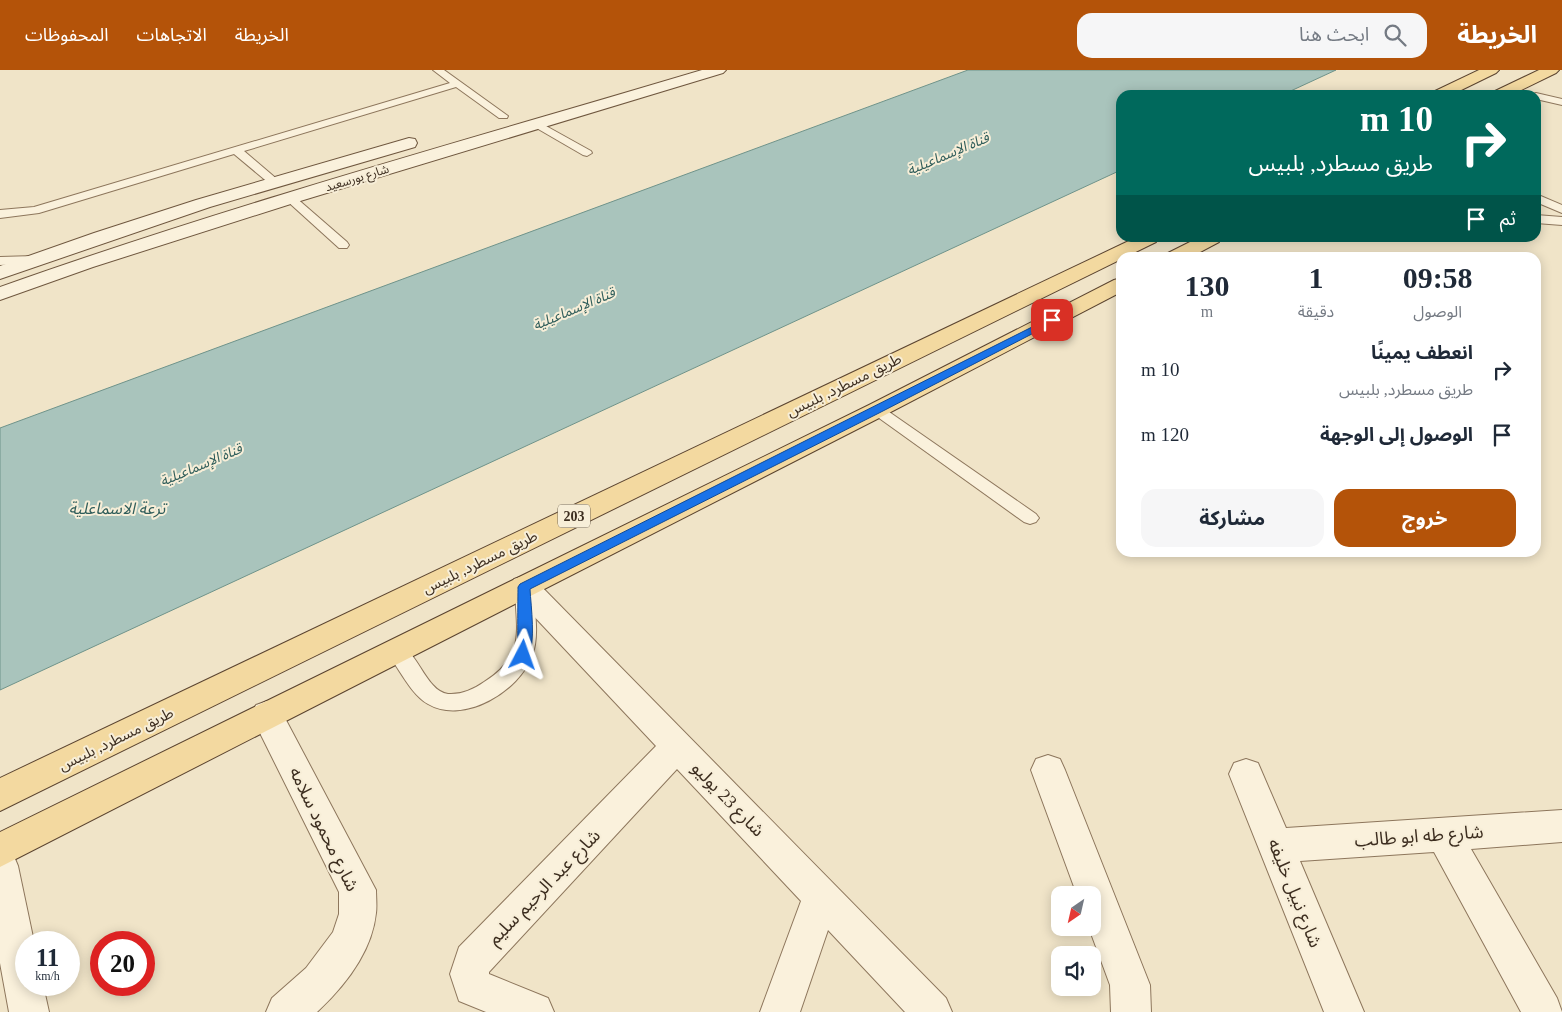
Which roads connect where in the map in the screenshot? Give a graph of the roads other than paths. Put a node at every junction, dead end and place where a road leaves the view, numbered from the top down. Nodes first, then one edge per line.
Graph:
1 (438, 70) edge
2 (660, 70) edge
3 (718, 70) edge
4 (1491, 70) edge
5 (1551, 70) edge
6 (623, 81) dead end
7 (457, 84) junction
8 (1449, 90) edge
9 (1509, 90) edge
10 (1541, 97) edge
11 (1562, 102) edge
12 (521, 110) dead end
13 (503, 116) junction
14 (484, 121) dead end
15 (537, 124) junction
16 (427, 138) dead end
17 (236, 150) junction
18 (587, 153) dead end
19 (274, 182) junction
20 (1541, 190) edge
21 (1562, 196) edge
22 (290, 198) junction
23 (1541, 199) edge
24 (1562, 209) edge
25 (0, 214) edge
26 (1541, 219) edge
27 (1562, 221) edge
28 (1141, 242) edge
29 (1204, 242) edge
30 (343, 245) dead end
31 (1120, 252) edge
32 (1185, 252) edge
33 (1116, 254) edge
34 (34, 260) junction
35 (0, 261) edge
36 (0, 273) edge
37 (1116, 287) edge
38 (0, 294) edge
39 (878, 410) junction
40 (1030, 518) dead end
41 (524, 587) junction
42 (397, 650) junction
43 (267, 715) junction
44 (670, 738) junction
45 (1048, 770) dead end
46 (1246, 774) dead end
47 (0, 795) edge
48 (1562, 826) edge
49 (1444, 835) junction
50 (1276, 846) junction
51 (0, 850) edge
52 (0, 866) edge
53 (820, 896) junction
54 (302, 1007) edge
55 (29, 1012) edge
56 (534, 1012) edge
57 (780, 1012) edge
58 (932, 1012) edge
59 (1131, 1012) edge
60 (1344, 1012) edge
61 (1543, 1012) edge

1 - 7 lane
2 - 6 street
3 - 15 street, شارع بورسعيد
4 - 8 main road
5 - 9 main road
7 - 13 lane
7 - 17 lane
10 - 11 lane
12 - 13 street
13 - 14 street
15 - 18 lane
15 - 22 street, شارع بورسعيد
16 - 19 street, شارع بورسعيد
17 - 19 lane
17 - 25 lane
19 - 34 street, شارع بورسعيد
20 - 21 lane
22 - 30 lane
22 - 38 street, شارع بورسعيد
23 - 24 lane
26 - 27 lane
28 - 31 main road, طريق مسطرد, بلبيس / 203
29 - 32 main road
33 - 47 main road, طريق مسطرد, بلبيس / 203
34 - 35 lane
34 - 36 street, شارع بورسعيد
37 - 39 main road
39 - 40 lane
39 - 41 main road
41 - 42 main road
41 - 42 lane
41 - 44 street, شارع 23 يوليو
42 - 43 main road
43 - 51 main road
43 - 54 street, شارع محمود سلامه
44 - 53 street, شارع 23 يوليو
44 - 56 street, شارع عبد الرحيم سليم
45 - 59 street
46 - 50 street, شارع نبيل خليفه
48 - 49 street, شارع طه ابو طالب
49 - 50 street, شارع طه ابو طالب
49 - 61 street
50 - 60 street, شارع نبيل خليفه
52 - 55 street
53 - 57 street
53 - 58 street, شارع 23 يوليو

